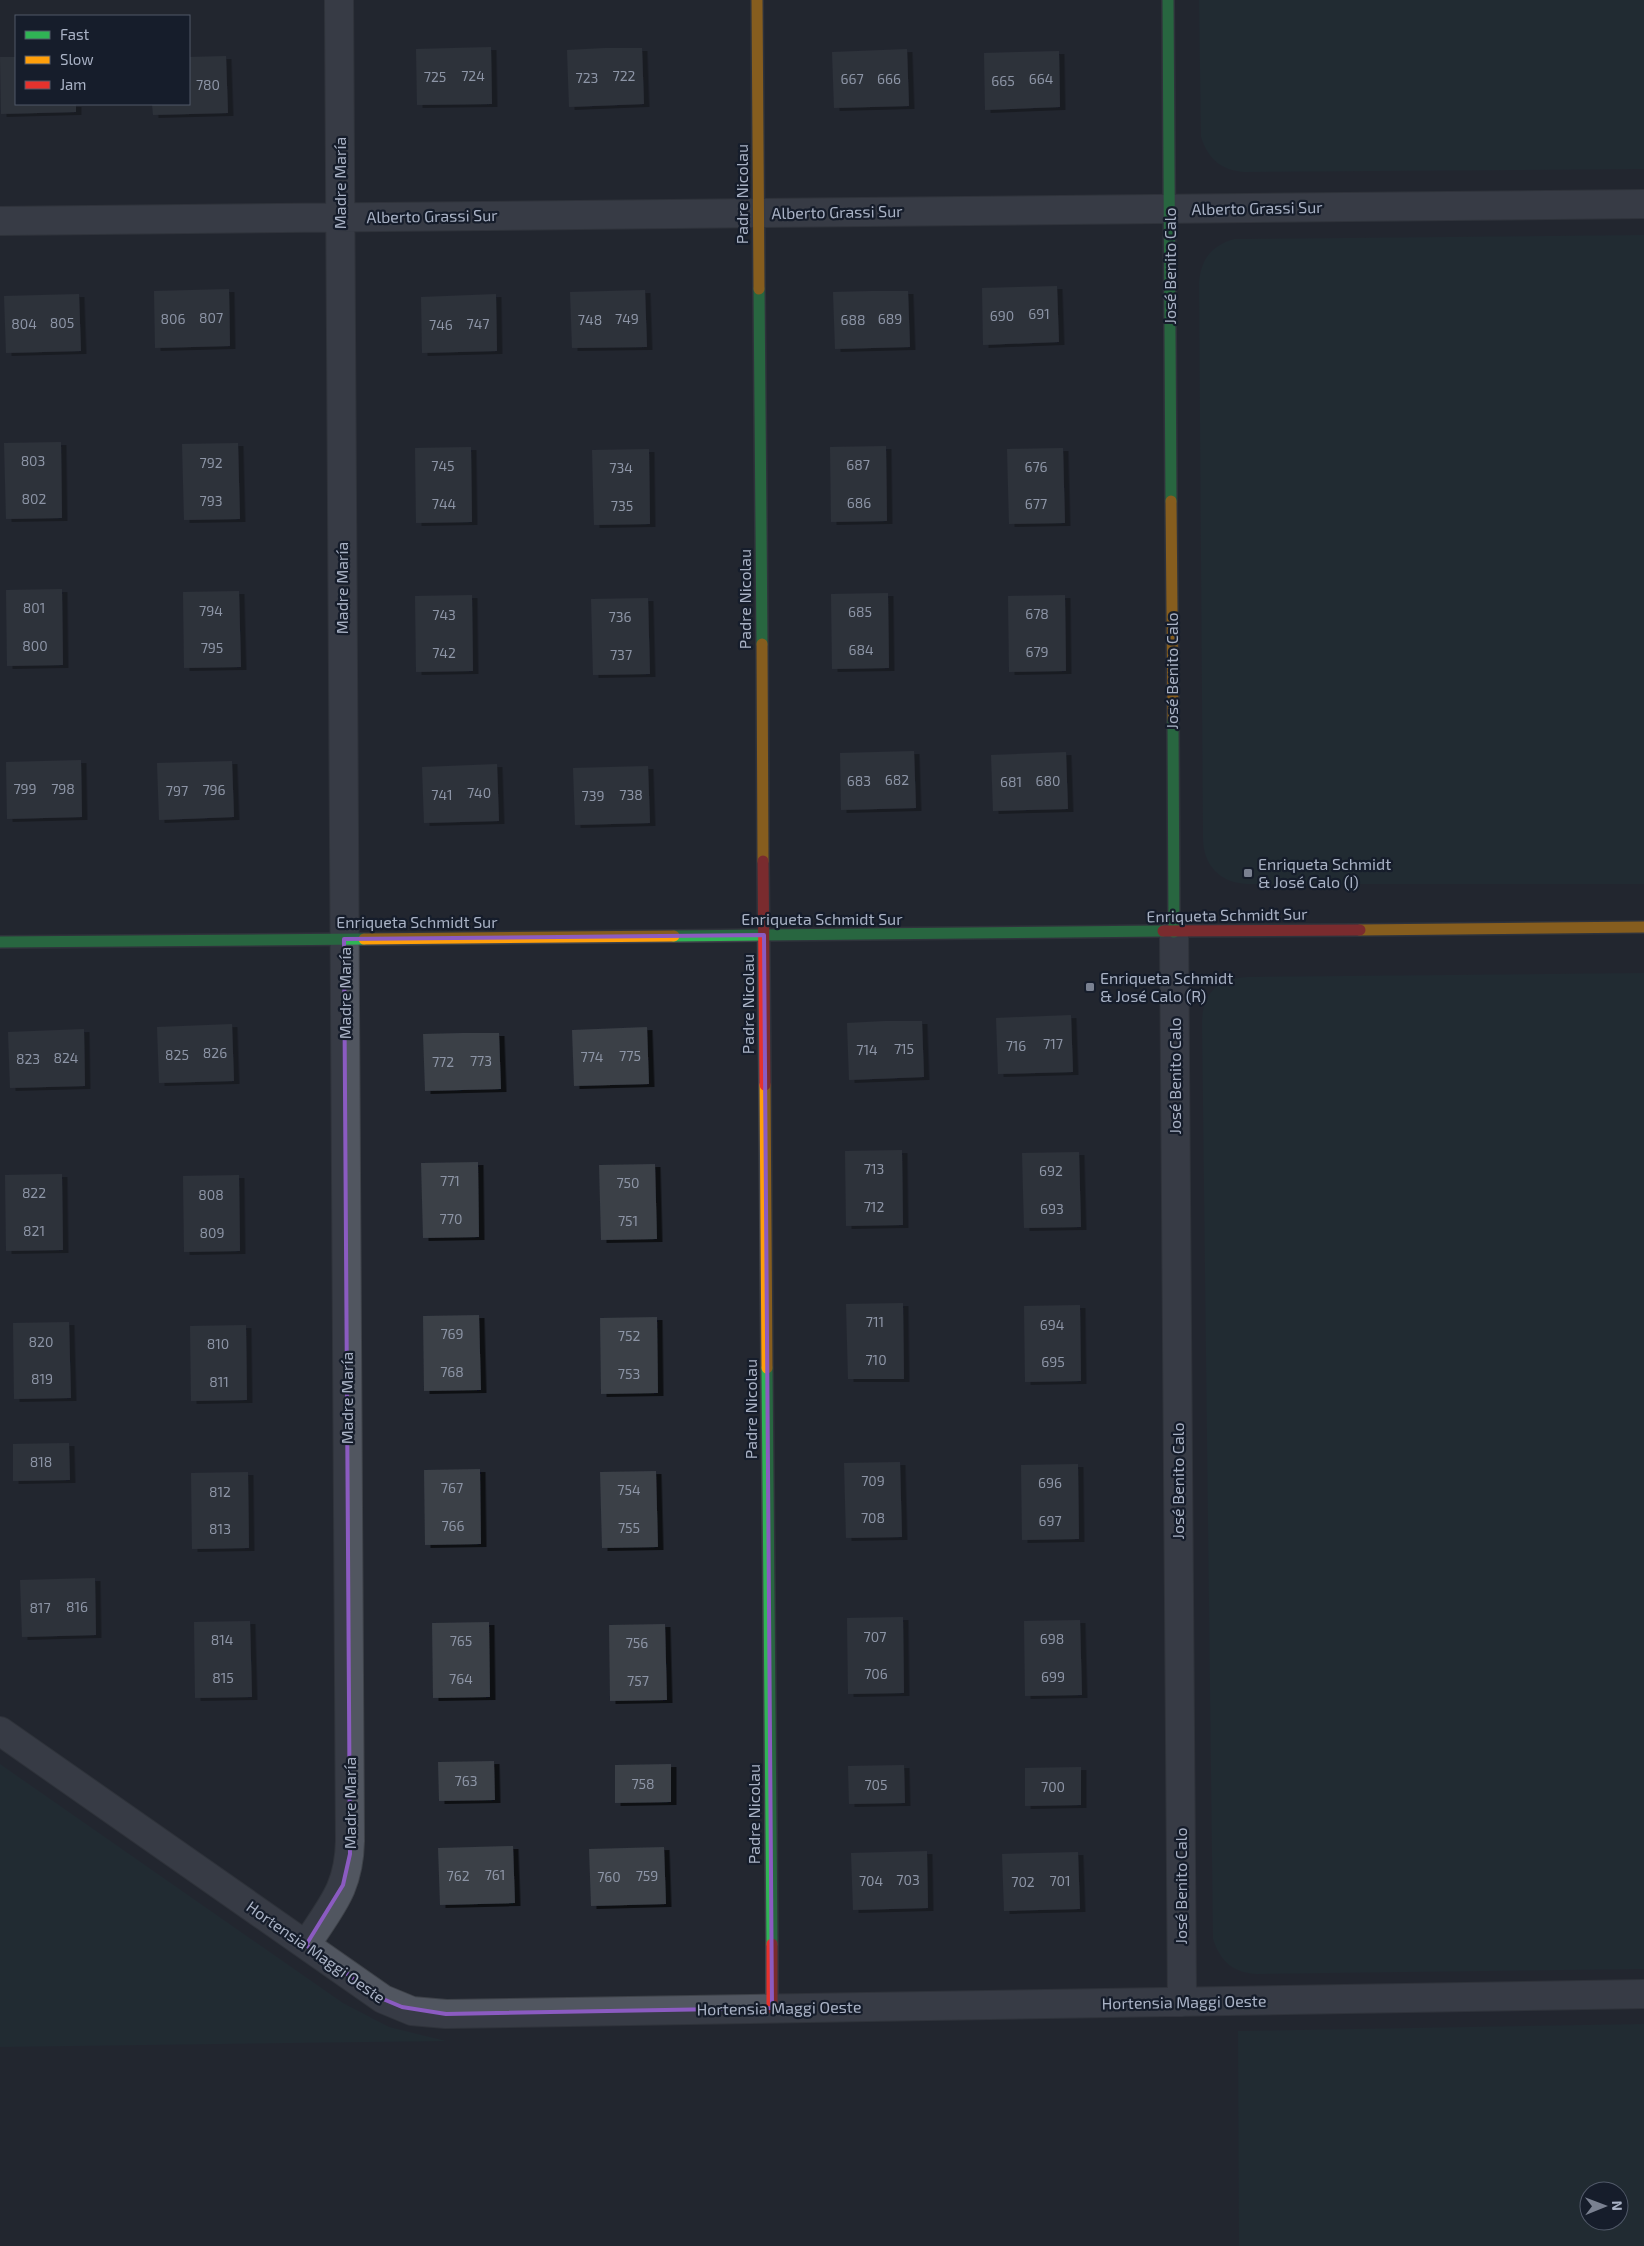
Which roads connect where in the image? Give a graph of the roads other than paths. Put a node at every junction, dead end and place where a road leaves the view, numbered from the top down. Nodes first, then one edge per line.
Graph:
1 (339, 0) edge
2 (757, 0) edge
3 (1168, 0) edge
4 (1644, 204) edge
5 (1169, 209) junction
6 (759, 213) junction
7 (340, 218) junction
8 (0, 221) edge
9 (1644, 927) edge
10 (1174, 932) junction
11 (764, 935) junction
12 (344, 939) junction
13 (0, 942) edge
14 (0, 1731) edge
15 (306, 1945) junction
16 (1644, 1994) edge
17 (1182, 2002) junction
18 (772, 2008) junction

1 - 7 street, Madre María
2 - 6 street, Padre Nicolau
3 - 5 street, José Benito Calo
4 - 5 street, Alberto Grassi Sur
5 - 6 street, Alberto Grassi Sur
5 - 10 street, José Benito Calo
6 - 7 street, Alberto Grassi Sur
6 - 11 street, Padre Nicolau
7 - 8 street, Alberto Grassi Sur
7 - 12 street, Madre María
9 - 10 street, Enriqueta Schmidt Sur
10 - 11 street, Enriqueta Schmidt Sur
10 - 17 street, José Benito Calo
11 - 12 street, Enriqueta Schmidt Sur
11 - 18 street, Padre Nicolau
12 - 13 street, Enriqueta Schmidt Sur
12 - 15 street, Madre María
14 - 15 street, Hortensia Maggi Oeste
15 - 18 street, Hortensia Maggi Oeste
16 - 17 street, Hortensia Maggi Oeste
17 - 18 street, Hortensia Maggi Oeste

